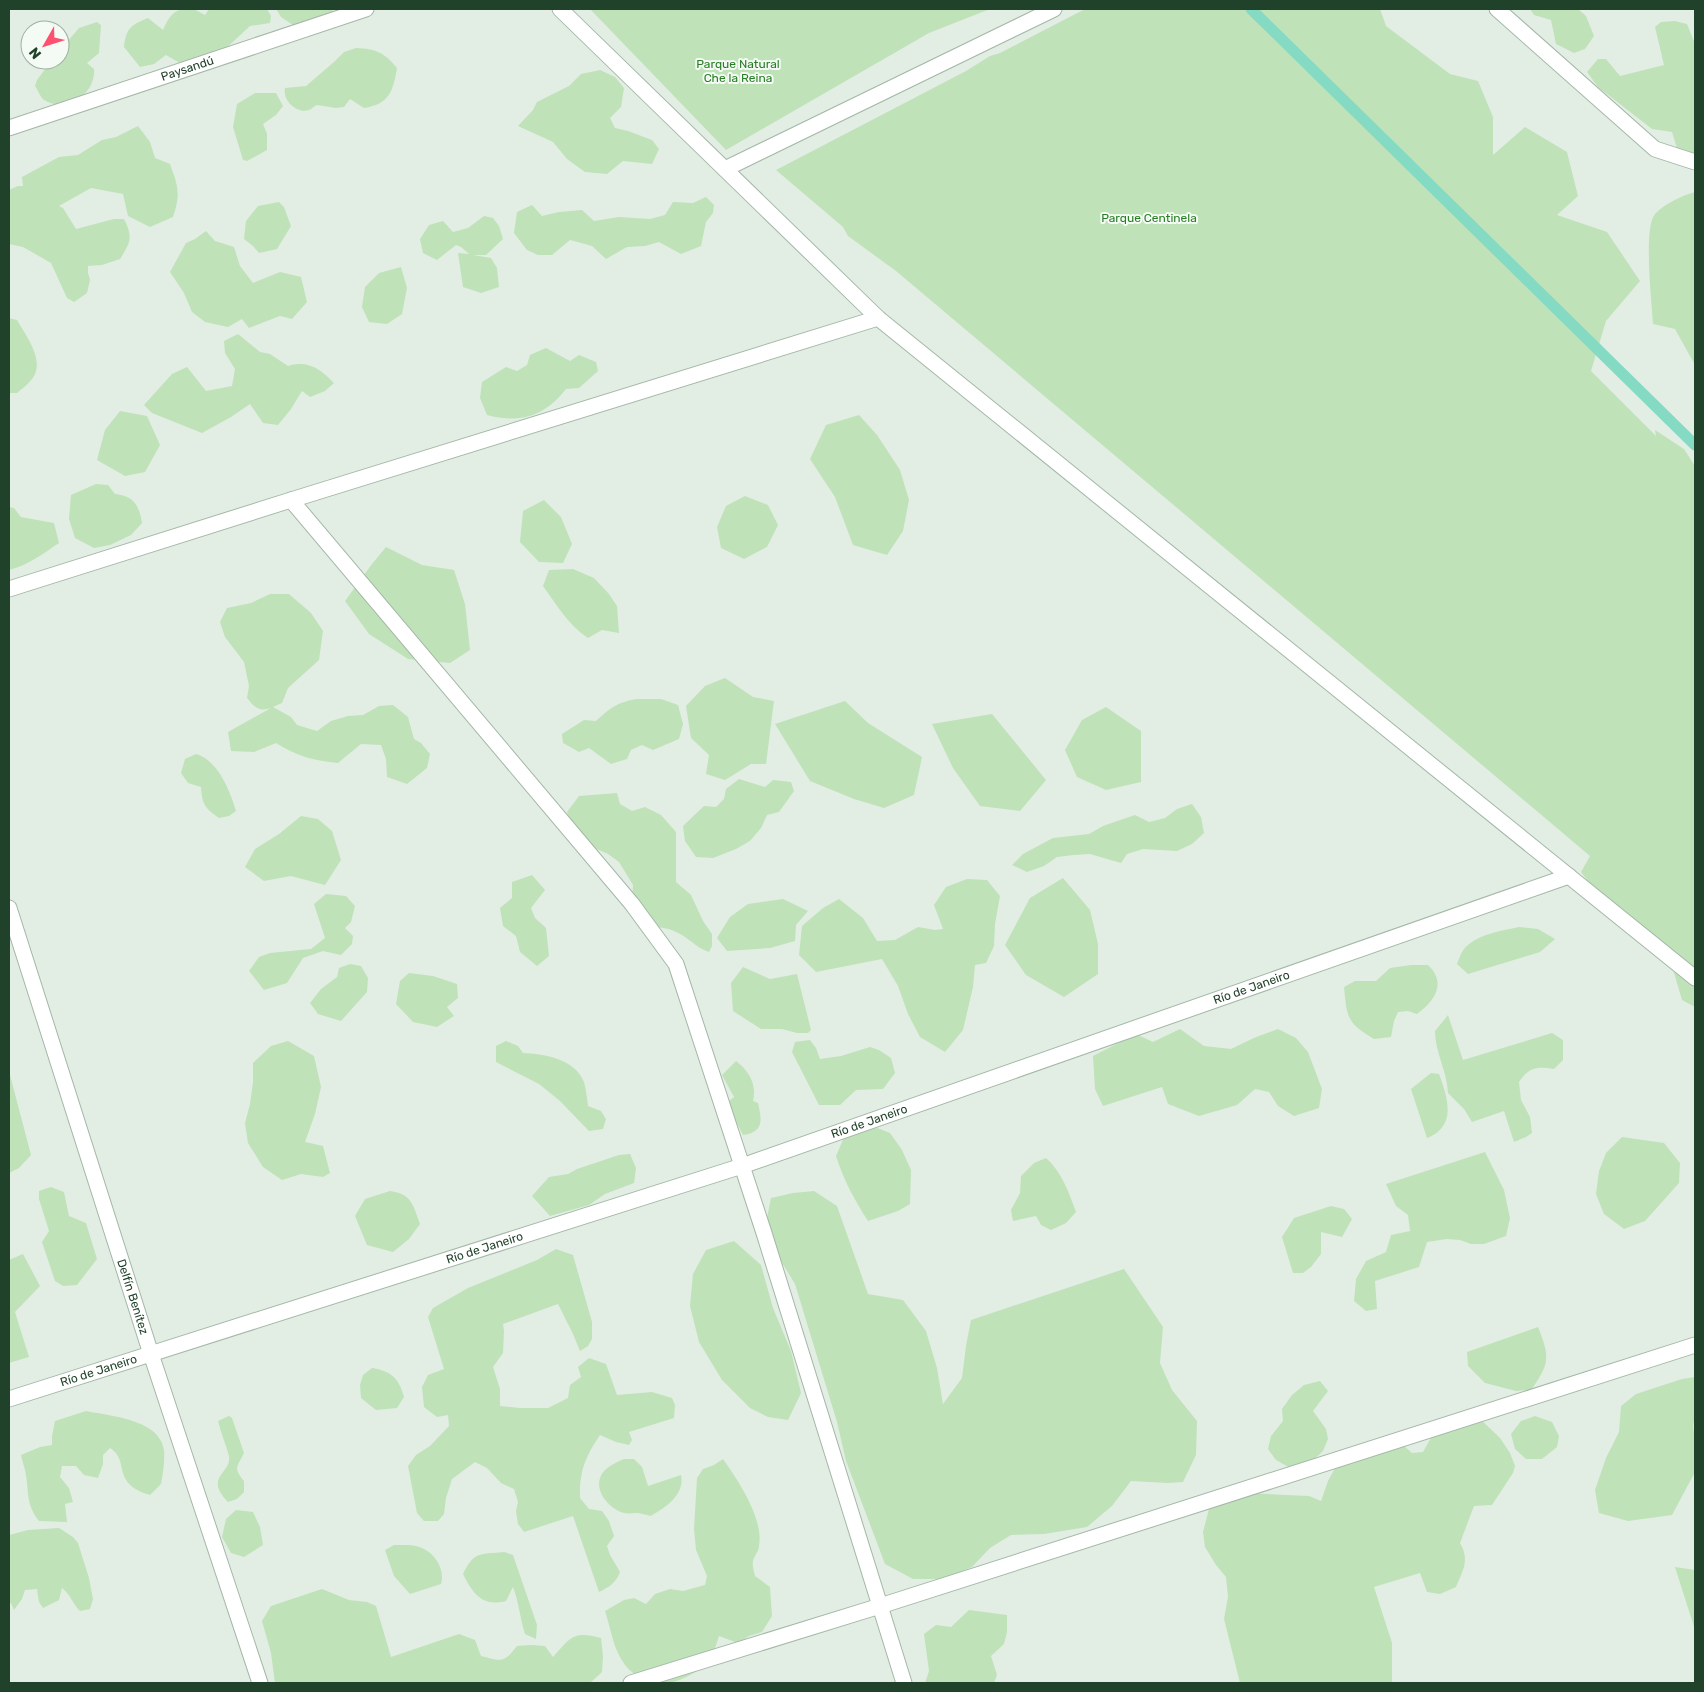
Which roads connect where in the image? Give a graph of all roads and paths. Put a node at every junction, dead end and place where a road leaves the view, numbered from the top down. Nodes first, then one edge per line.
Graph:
1 (366, 9) edge
2 (560, 9) edge
3 (1054, 9) edge
4 (1497, 9) edge
5 (9, 128) edge
6 (1695, 162) edge
7 (725, 169) junction
8 (878, 318) junction
9 (291, 500) junction
10 (9, 589) edge
11 (1569, 876) junction
12 (9, 909) edge
13 (1695, 978) edge
14 (742, 1166) junction
15 (1695, 1345) edge
16 (151, 1354) junction
17 (9, 1399) edge
18 (880, 1606) junction
19 (260, 1683) edge
20 (631, 1683) edge
21 (904, 1683) edge

1 - 5 street, Paysandú
2 - 7 street
3 - 7 street
4 - 6 street
7 - 8 street
8 - 9 street
8 - 11 street
9 - 10 street
9 - 14 street
11 - 13 street
11 - 14 street, Río de Janeiro
12 - 16 street, Delfín Benítez
14 - 16 street, Río de Janeiro
14 - 18 street
15 - 18 street
16 - 17 street, Río de Janeiro
16 - 19 street, Delfín Benítez
18 - 20 street
18 - 21 street

